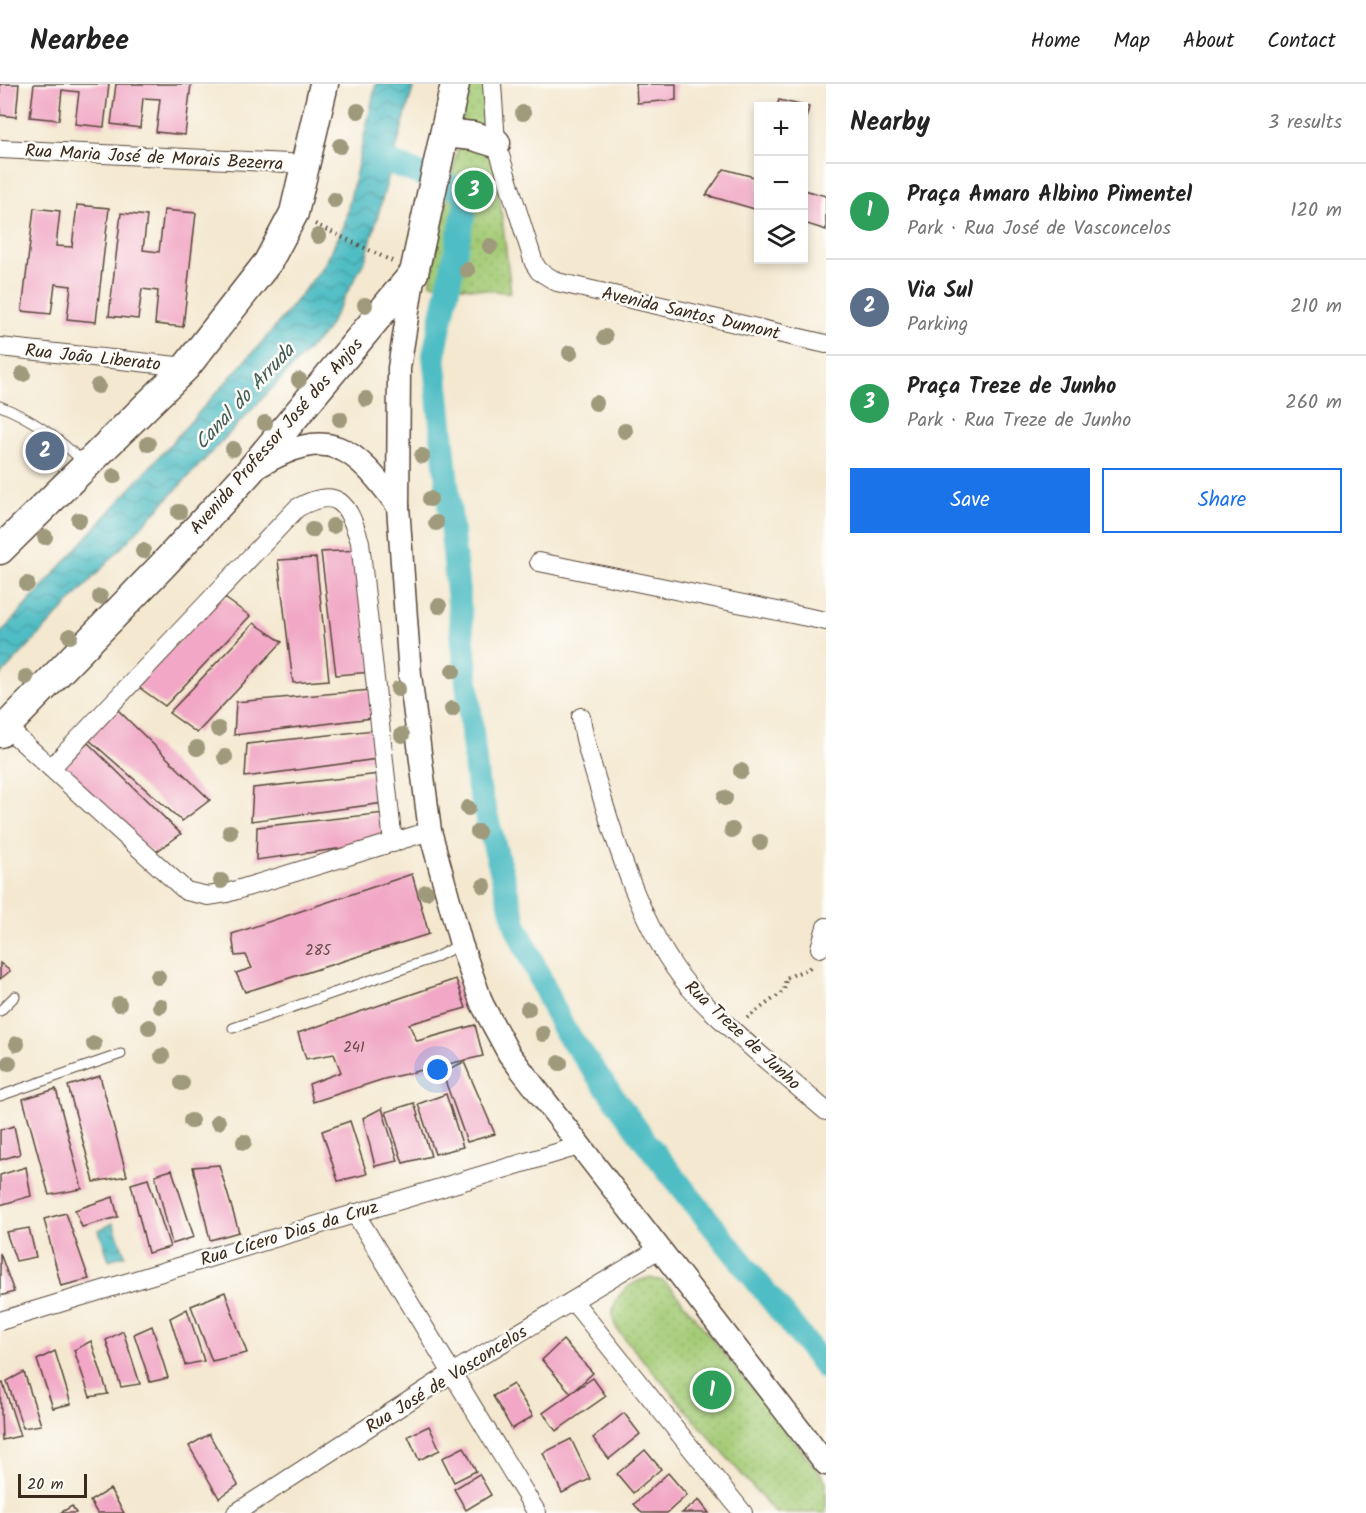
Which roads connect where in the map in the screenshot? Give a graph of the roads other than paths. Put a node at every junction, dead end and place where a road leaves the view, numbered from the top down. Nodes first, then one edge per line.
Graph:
1 (324, 84) edge
2 (455, 84) edge
3 (492, 84) edge
4 (444, 138) junction
5 (496, 143) junction
6 (0, 149) edge
7 (308, 165) junction
8 (414, 273) junction
9 (826, 344) edge
10 (0, 347) edge
11 (186, 367) junction
12 (0, 406) edge
13 (86, 464) junction
14 (249, 472) junction
15 (398, 506) junction
16 (0, 550) edge
17 (538, 562) dead end
18 (826, 621) edge
19 (581, 717) dead end
20 (3, 730) edge
21 (51, 768) junction
22 (430, 831) junction
23 (393, 843) junction
24 (826, 927) edge
25 (461, 944) junction
26 (820, 948) road end
27 (15, 996) dead end
28 (0, 1011) edge
29 (234, 1028) dead end
30 (121, 1054) dead end
31 (0, 1096) edge
32 (826, 1111) edge
33 (579, 1146) junction
34 (355, 1213) junction
35 (659, 1249) junction
36 (573, 1301) junction
37 (0, 1321) edge
38 (452, 1373) junction
39 (826, 1464) edge
40 (236, 1513) edge
41 (537, 1513) edge
42 (743, 1513) edge

1 - 7 main road
2 - 4 main road, Avenida Professor José dos Anjos
3 - 5 street
4 - 5 main road
4 - 8 main road, Avenida Professor José dos Anjos
5 - 9 street, Avenida Santos Dumont
6 - 7 street, Rua Maria José de Morais Bezerra
7 - 11 main road
8 - 14 main road, Avenida Professor José dos Anjos
8 - 15 street
10 - 11 street, Rua João Liberato
11 - 13 main road
12 - 13 lane
13 - 16 main road
14 - 15 street
14 - 20 main road, Avenida Professor José dos Anjos
15 - 22 street
17 - 18 street
19 - 32 street, Rua Treze de Junho
20 - 21 street
21 - 23 street
21 - 23 street
22 - 23 street
22 - 25 street
24 - 26 street
25 - 29 lane
25 - 33 street
27 - 28 lane
30 - 31 lane
33 - 34 street, Rua Cícero Dias da Cruz
33 - 35 street
34 - 37 street, Rua Cícero Dias da Cruz
34 - 38 street
35 - 36 street, Rua José de Vasconcelos
35 - 39 street
36 - 38 street, Rua José de Vasconcelos
36 - 42 street
38 - 40 street, Rua José de Vasconcelos
38 - 41 street

